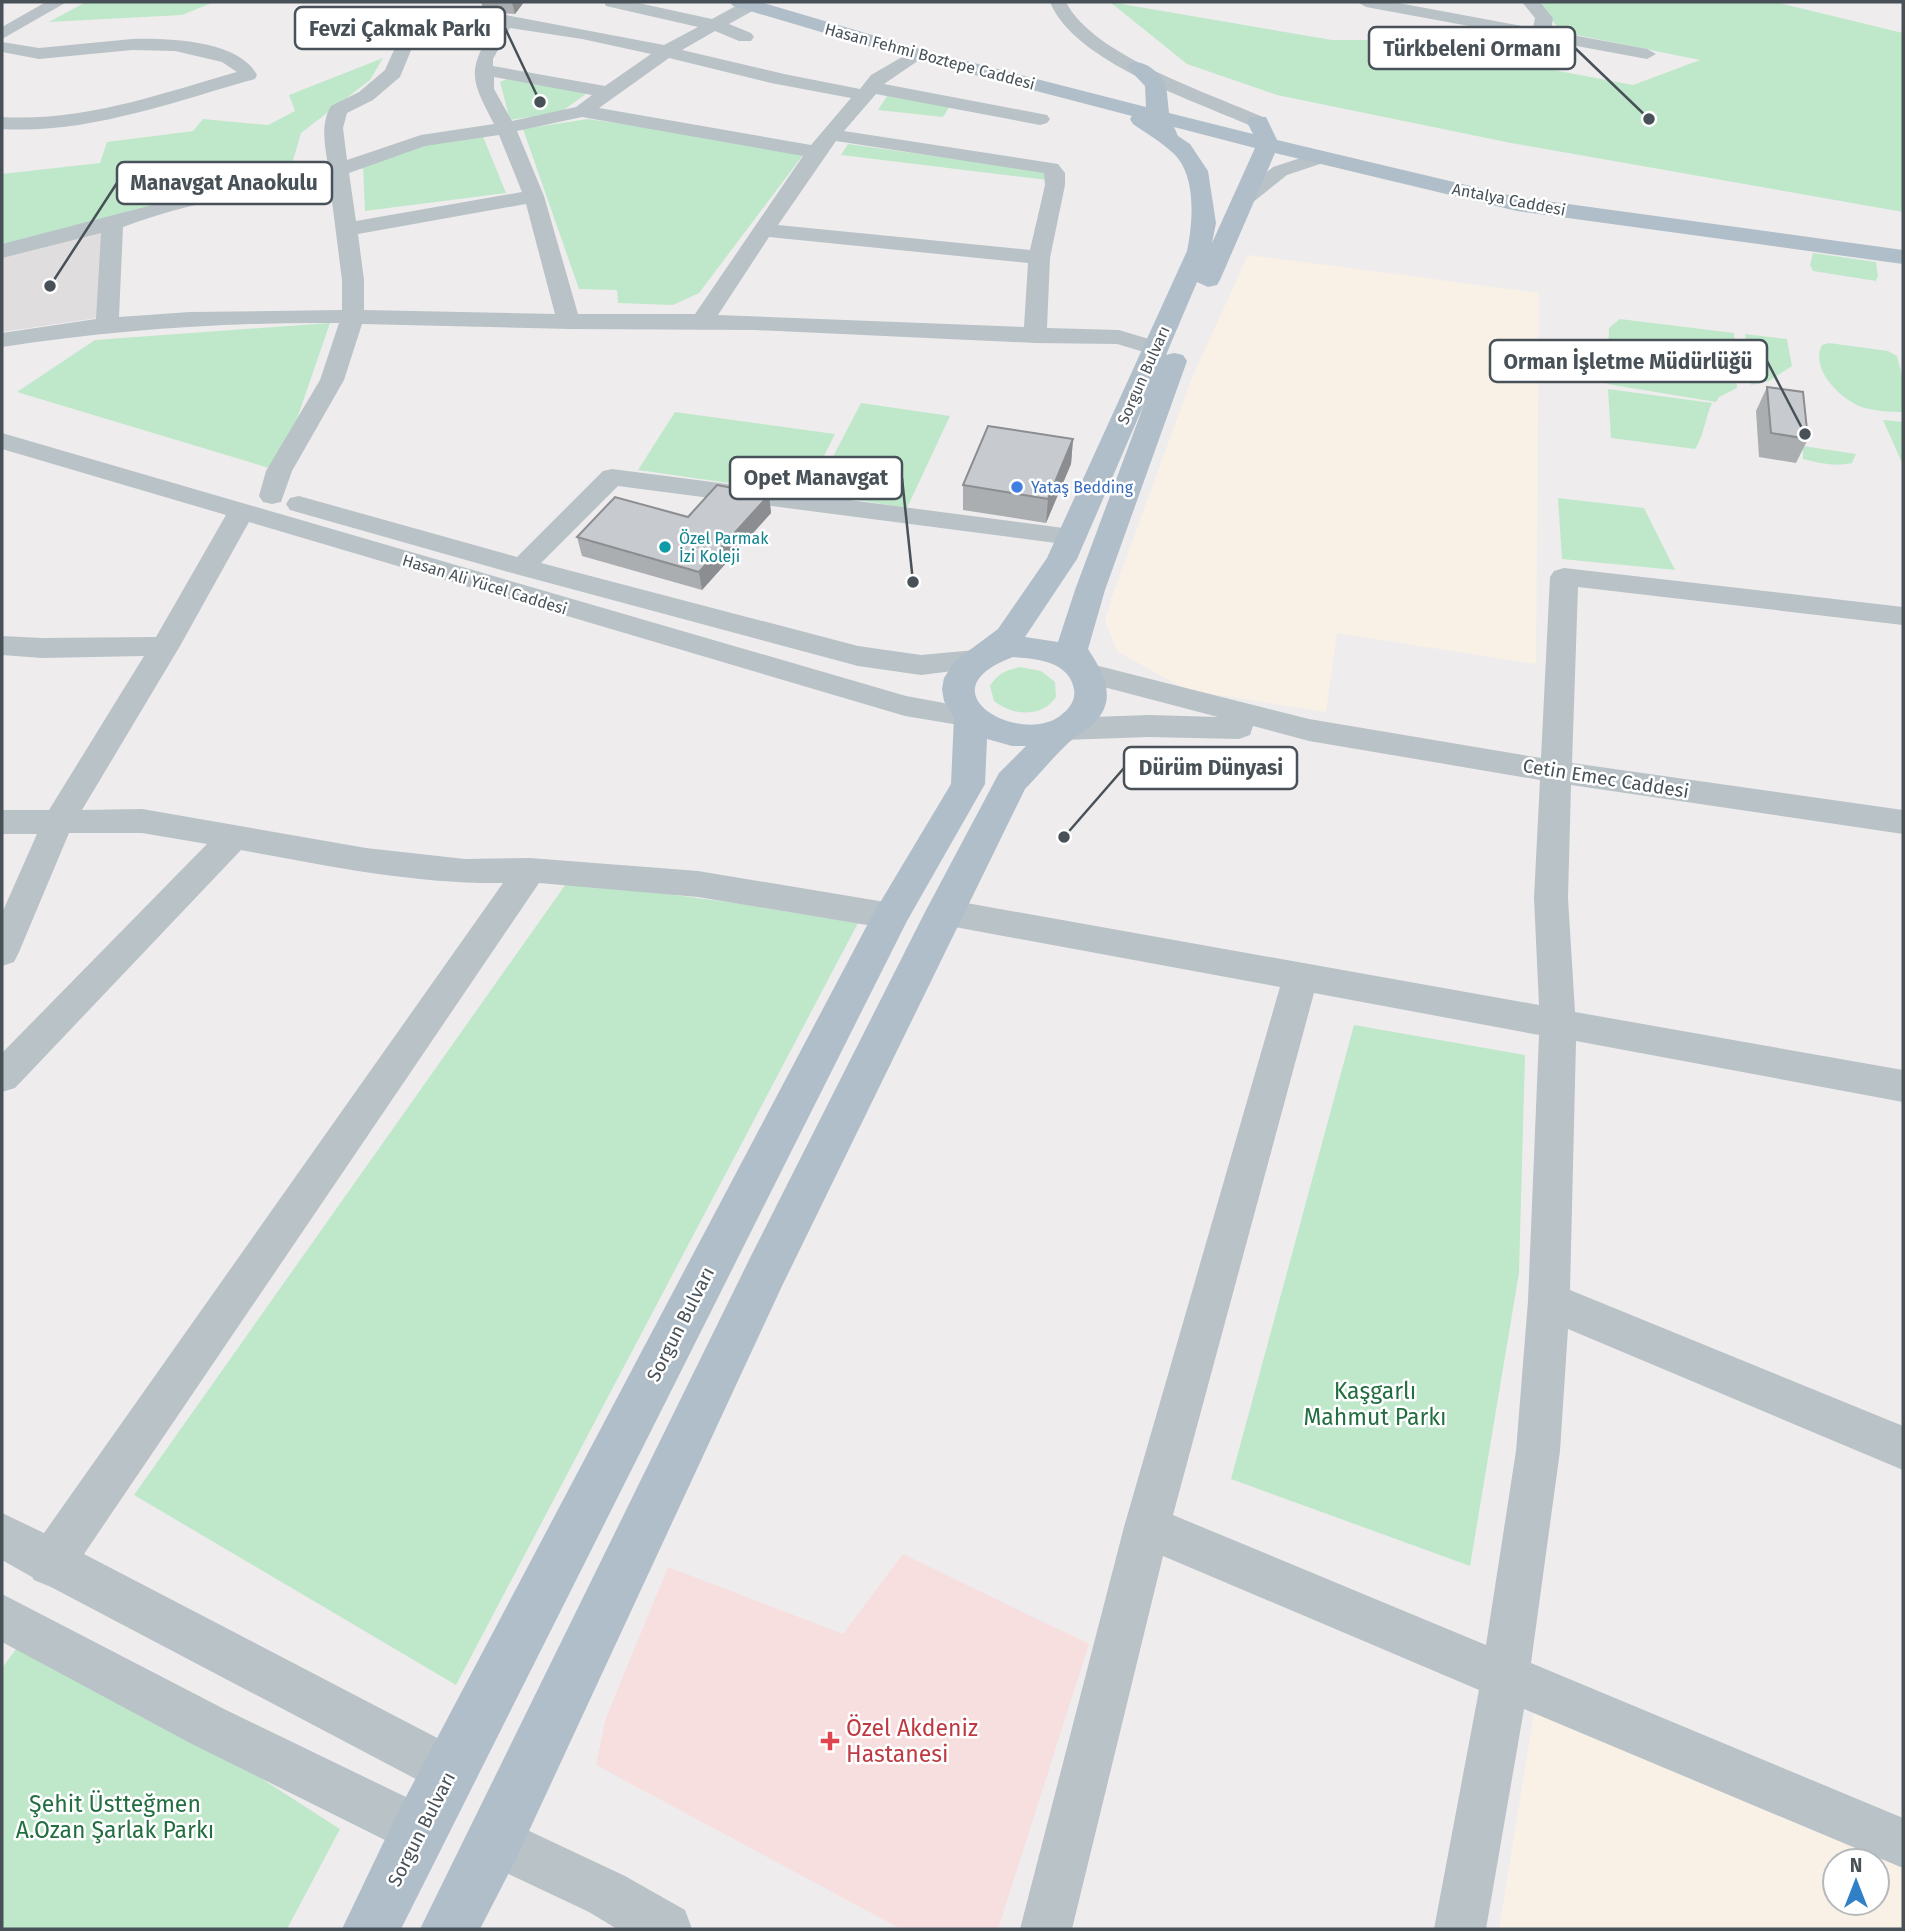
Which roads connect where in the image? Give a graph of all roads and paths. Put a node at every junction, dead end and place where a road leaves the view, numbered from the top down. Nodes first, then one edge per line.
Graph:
1 (57, 2) edge
2 (612, 2) edge
3 (780, 2) edge
4 (1058, 2) edge
5 (1366, 2) edge
6 (1531, 2) edge
7 (745, 3) edge
8 (424, 13) edge
9 (454, 18) junction
10 (506, 20) junction
11 (2, 24) edge
12 (715, 25) junction
13 (2, 34) edge
14 (1541, 35) junction
15 (745, 37) dead end
16 (2, 47) edge
17 (667, 51) junction
18 (41, 53) junction
19 (916, 54) junction
20 (1647, 54) dead end
21 (2, 66) edge
22 (1137, 67) junction
23 (482, 69) junction
24 (867, 91) junction
25 (606, 92) junction
26 (1121, 106) joint
27 (582, 111) junction
28 (1160, 117) junction
29 (1040, 119) dead end
30 (2, 123) edge
31 (506, 128) junction
32 (1263, 133) junction
33 (833, 135) junction
34 (815, 154) junction
35 (1322, 157) junction
36 (840, 159) dead end
37 (337, 170) junction
38 (934, 171) dead end
39 (1055, 185) junction
40 (534, 196) junction
41 (1245, 199) junction
42 (112, 224) junction
43 (347, 229) junction
44 (764, 230) junction
45 (1903, 240) edge
46 (2, 251) edge
47 (1903, 257) edge
48 (1039, 258) junction
49 (353, 316) junction
50 (702, 321) junction
51 (569, 322) junction
52 (107, 325) junction
53 (1035, 335) junction
54 (2, 340) edge
55 (2, 347) edge
56 (1154, 348) junction
57 (2, 419) edge
58 (2, 441) edge
59 (272, 496) junction
60 (242, 512) junction
61 (1071, 537) junction
62 (522, 567) junction
63 (1903, 616) edge
64 (2, 645) edge
65 (165, 646) junction
66 (983, 656) junction
67 (1087, 673) junction
68 (971, 717) junction
69 (1063, 729) junction
70 (1309, 730) junction
71 (1556, 772) junction
72 (2, 822) edge
73 (58, 822) junction
74 (1903, 822) edge
75 (234, 837) junction
76 (530, 870) junction
77 (944, 912) junction
78 (891, 916) junction
79 (2, 952) edge
80 (1300, 978) junction
81 (1558, 1023) junction
82 (2, 1077) edge
83 (1903, 1086) edge
84 (1549, 1301) junction
85 (1903, 1448) edge
86 (1147, 1527) junction
87 (2, 1536) edge
88 (50, 1564) junction
89 (2, 1618) edge
90 (1505, 1677) junction
91 (450, 1772) junction
92 (419, 1830) junction
93 (495, 1841) junction
94 (1903, 1843) edge
95 (371, 1929) edge
96 (449, 1929) edge
97 (666, 1929) edge
98 (1046, 1929) edge
99 (1460, 1929) edge

1 - 11 street
1 - 13 street
2 - 12 street
3 - 28 main road, Hasan Fehmi Boztepe Caddesi
4 - 22 street
5 - 14 street
6 - 14 street
7 - 12 street
7 - 19 main road, Hasan Fehmi Boztepe Caddesi
8 - 9 street
8 - 9 street
8 - 37 street
9 - 10 street
10 - 17 street
10 - 23 street
12 - 15 street
12 - 17 street
14 - 20 street
16 - 18 street
17 - 24 street
17 - 25 street
18 - 21 street
18 - 30 street
19 - 24 street
19 - 26 main road, Hasan Fehmi Boztepe Caddesi
22 - 28 main road
22 - 32 street
23 - 25 street
23 - 31 street
24 - 29 street
24 - 33 street
25 - 27 street
26 - 28 main road, Sorgun Bulvarı
27 - 31 street
27 - 34 street
28 - 32 main road, Antalya Caddesi
28 - 56 main road, Sorgun Bulvarı
31 - 37 street
31 - 40 street
32 - 35 main road, Antalya Caddesi
32 - 41 main road, Sorgun Bulvarı
32 - 45 main road, Antalya Caddesi
33 - 34 street
33 - 39 street
34 - 36 street
34 - 44 street
35 - 41 street, Sorgun Bulvarı
35 - 47 main road, Antalya Caddesi
37 - 42 street
37 - 43 street
38 - 39 street
39 - 48 street
40 - 43 street
40 - 51 street
41 - 67 main road, Sorgun Bulvarı
42 - 46 street
42 - 52 street
43 - 49 street
44 - 48 street
44 - 50 street
48 - 53 street
49 - 51 street
49 - 52 street
49 - 59 street
50 - 51 street
50 - 53 street
52 - 54 street
52 - 55 street
53 - 56 street
56 - 61 main road, Sorgun Bulvarı
57 - 59 street, Hasan Ali Yücel Caddesi
58 - 60 street, Hasan Ali Yücel Caddesi
59 - 62 street, Hasan Ali Yücel Caddesi
60 - 65 street
60 - 68 street, Hasan Ali Yücel Caddesi
61 - 62 street
61 - 66 main road, Sorgun Bulvarı
62 - 66 street, Hasan Ali Yücel Caddesi
63 - 71 street
64 - 65 street
65 - 73 street
66 - 67 main road
66 - 68 main road
67 - 69 main road
67 - 70 street
68 - 69 main road
68 - 78 main road, Sorgun Bulvarı
69 - 70 street
69 - 77 main road
70 - 71 street, Cetin Emec Caddesi
71 - 74 street, Cetin Emec Caddesi
71 - 81 street
72 - 73 street
73 - 75 street
73 - 79 street
75 - 76 street
75 - 82 street
76 - 78 street
76 - 88 street
77 - 80 street
77 - 93 main road
78 - 91 main road, Sorgun Bulvarı
80 - 81 street
80 - 86 street
81 - 83 street
81 - 84 street
84 - 85 street
84 - 90 street
86 - 90 street
86 - 98 street
87 - 88 street
88 - 91 street
89 - 92 street
90 - 94 street
90 - 99 street
91 - 92 main road, Sorgun Bulvarı
92 - 95 main road, Sorgun Bulvarı
93 - 96 main road
93 - 97 street

